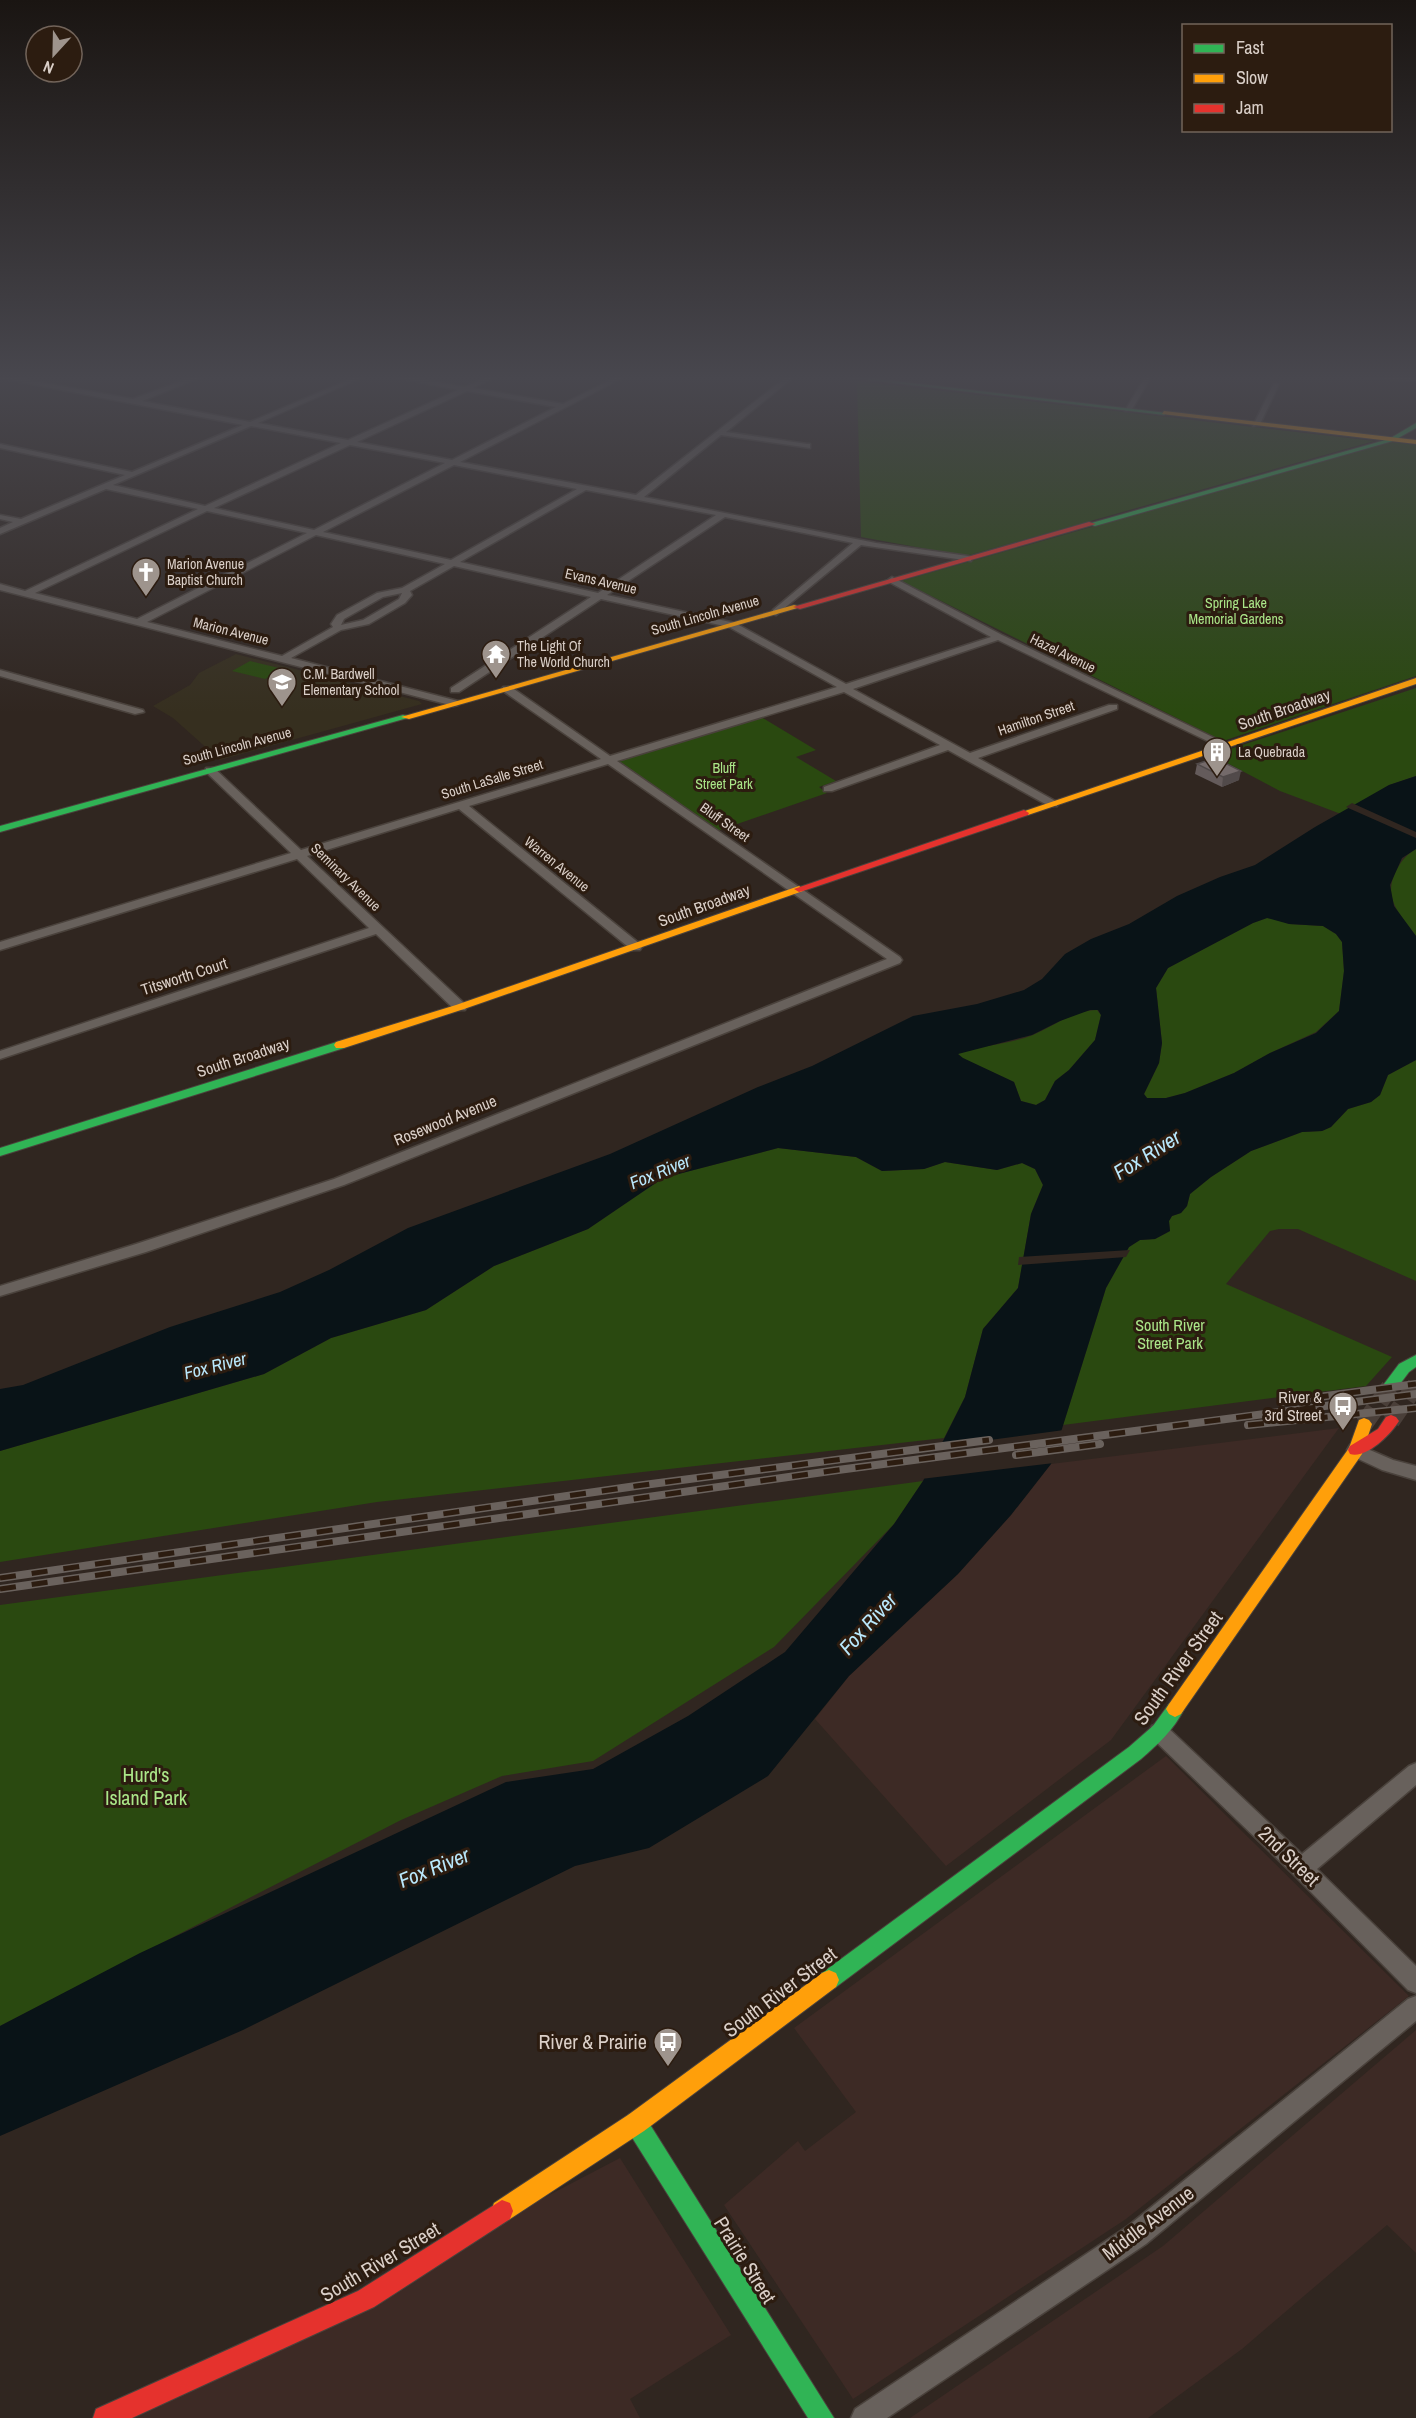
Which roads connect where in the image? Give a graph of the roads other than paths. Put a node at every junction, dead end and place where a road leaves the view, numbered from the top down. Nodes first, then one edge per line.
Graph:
1 (101, 488) edge
2 (113, 488) edge
3 (251, 488) edge
4 (405, 488) edge
5 (584, 488) joint
6 (650, 488) edge
7 (1222, 488) edge
8 (637, 498) junction
9 (205, 509) junction
10 (722, 514) junction
11 (0, 517) edge
12 (22, 522) junction
13 (0, 531) edge
14 (315, 533) junction
15 (860, 542) junction
16 (968, 560) junction
17 (453, 562) junction
18 (892, 580) junction
19 (0, 586) edge
20 (405, 590) junction
21 (28, 593) junction
22 (599, 595) junction
23 (776, 612) junction
24 (139, 622) junction
25 (732, 625) junction
26 (338, 628) junction
27 (995, 639) junction
28 (285, 658) junction
29 (0, 673) edge
30 (1416, 681) edge
31 (845, 688) junction
32 (507, 689) junction
33 (455, 696) junction
34 (1113, 707) dead end
35 (139, 712) dead end
36 (948, 746) junction
37 (1226, 746) junction
38 (969, 757) junction
39 (606, 759) junction
40 (210, 770) junction
41 (828, 789) dead end
42 (460, 804) junction
43 (1053, 804) junction
44 (0, 829) edge
45 (300, 854) junction
46 (796, 890) junction
47 (378, 929) junction
48 (0, 946) edge
49 (636, 947) junction
50 (896, 960) joint
51 (460, 1007) junction
52 (0, 1055) edge
53 (0, 1152) edge
54 (0, 1291) edge
55 (1416, 1360) edge
56 (1392, 1384) tunnel mouth
57 (1390, 1421) tunnel mouth
58 (1364, 1424) tunnel mouth
59 (1356, 1450) junction
60 (1416, 1473) edge
61 (1159, 1732) junction
62 (1416, 1772) edge
63 (1302, 1868) junction
64 (1416, 1982) edge
65 (1416, 2007) edge
66 (636, 2123) junction
67 (105, 2418) edge
68 (822, 2418) edge
69 (864, 2418) edge

1 - 12 street
2 - 9 street, Evans Avenue
3 - 9 street
4 - 14 street
5 - 8 street
5 - 17 street
6 - 8 street
7 - 16 street, South Lincoln Avenue
8 - 10 street
9 - 14 street, Evans Avenue
9 - 21 street
10 - 15 street
10 - 22 street
11 - 12 street
12 - 13 street
14 - 17 street, Evans Avenue
14 - 24 street
15 - 16 street
15 - 23 street
16 - 18 street, South Lincoln Avenue
17 - 20 street
17 - 22 street, Evans Avenue
18 - 23 street, South Lincoln Avenue
18 - 27 street, Hazel Avenue
19 - 21 street, Marion Avenue
20 - 26 street
20 - 26 street
21 - 24 street, Marion Avenue
22 - 25 street, Evans Avenue
22 - 33 street
23 - 25 street, South Lincoln Avenue
24 - 28 street, Marion Avenue
25 - 31 street, Evans Avenue
25 - 32 street, South Lincoln Avenue
26 - 28 street
27 - 31 street, South LaSalle Street
27 - 37 street, Hazel Avenue
28 - 33 street, Marion Avenue
29 - 35 street
30 - 37 street, South Broadway
31 - 36 street, Evans Avenue
31 - 39 street, South LaSalle Street
32 - 33 street, South Lincoln Avenue
32 - 39 street, Bluff Street
33 - 40 street, South Lincoln Avenue
34 - 38 street, Hamilton Street
36 - 38 street, Evans Avenue
36 - 41 street
37 - 43 street, South Broadway
38 - 43 street, Evans Avenue
39 - 42 street, South LaSalle Street
39 - 46 street, Bluff Street
40 - 44 street, South Lincoln Avenue
40 - 45 street, Seminary Avenue
42 - 45 street, South LaSalle Street
42 - 49 street, Warren Avenue
43 - 46 street, South Broadway
45 - 47 street, Seminary Avenue
45 - 48 street, South LaSalle Street
46 - 49 street, South Broadway
46 - 50 street, Bluff Street
47 - 51 street, Seminary Avenue
47 - 52 street, Titsworth Court
49 - 51 street, South Broadway
50 - 54 street, Rosewood Avenue
51 - 53 street, South Broadway
55 - 56 street
57 - 59 street, South River Street
58 - 59 street, South River Street
59 - 60 street
59 - 61 street, South River Street
61 - 63 street, 2nd Street
61 - 66 street, South River Street
62 - 63 street
63 - 64 street, 2nd Street
65 - 69 street, Middle Avenue
66 - 67 street, South River Street
66 - 68 street, Prairie Street

